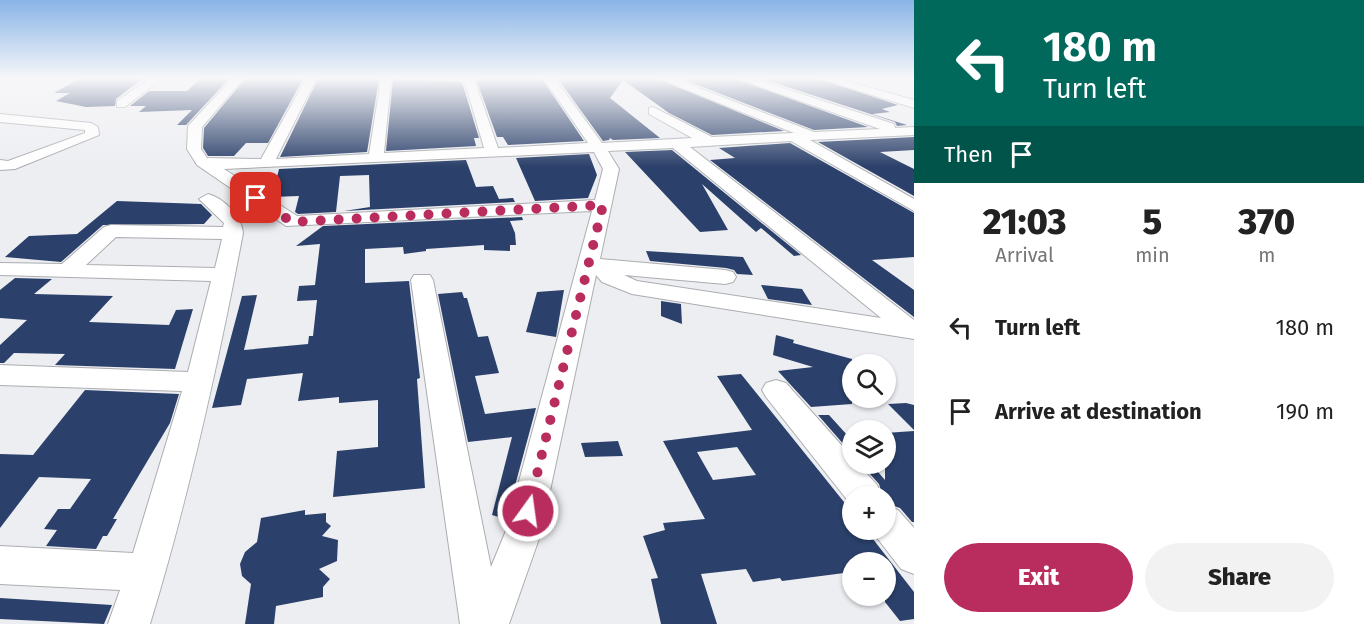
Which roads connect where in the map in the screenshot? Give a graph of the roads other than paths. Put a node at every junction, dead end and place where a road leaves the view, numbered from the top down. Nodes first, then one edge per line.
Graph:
1 (211, 108) edge
2 (296, 108) edge
3 (382, 108) edge
4 (478, 108) edge
5 (570, 108) edge
6 (741, 108) edge
7 (833, 108) edge
8 (653, 111) dead end
9 (0, 118) edge
10 (910, 133) edge
11 (816, 137) junction
12 (795, 138) junction
13 (712, 143) junction
14 (677, 144) junction
15 (599, 148) junction
16 (492, 151) junction
17 (376, 157) junction
18 (202, 162) junction
19 (266, 164) junction
20 (0, 165) edge
21 (208, 199) dead end
22 (603, 205) junction
23 (914, 206) edge
24 (233, 233) junction
25 (595, 265) junction
26 (0, 269) edge
27 (67, 271) junction
28 (224, 275) junction
29 (725, 277) dead end
30 (422, 280) dead end
31 (913, 331) edge
32 (0, 375) edge
33 (199, 382) junction
34 (776, 390) dead end
35 (857, 486) edge
36 (896, 534) edge
37 (914, 556) edge
38 (0, 565) edge
39 (147, 573) junction
40 (129, 624) edge
41 (481, 624) edge
42 (488, 624) edge

1 - 18 street
2 - 19 street
3 - 17 street
4 - 16 street
5 - 15 street
6 - 11 street
7 - 10 street
8 - 13 street
9 - 20 street
10 - 11 street
11 - 12 street
12 - 13 street
12 - 23 street
13 - 14 street
14 - 15 street
14 - 31 street
15 - 16 street
15 - 22 street
16 - 17 street
17 - 19 street
18 - 19 street
18 - 22 street
21 - 24 street
22 - 25 street
24 - 27 street
24 - 28 street
25 - 29 street
25 - 31 street
25 - 42 street
26 - 27 street
27 - 28 street
28 - 33 street
30 - 41 street
32 - 33 street
33 - 39 street
34 - 35 street
36 - 37 street
38 - 39 street
39 - 40 street

